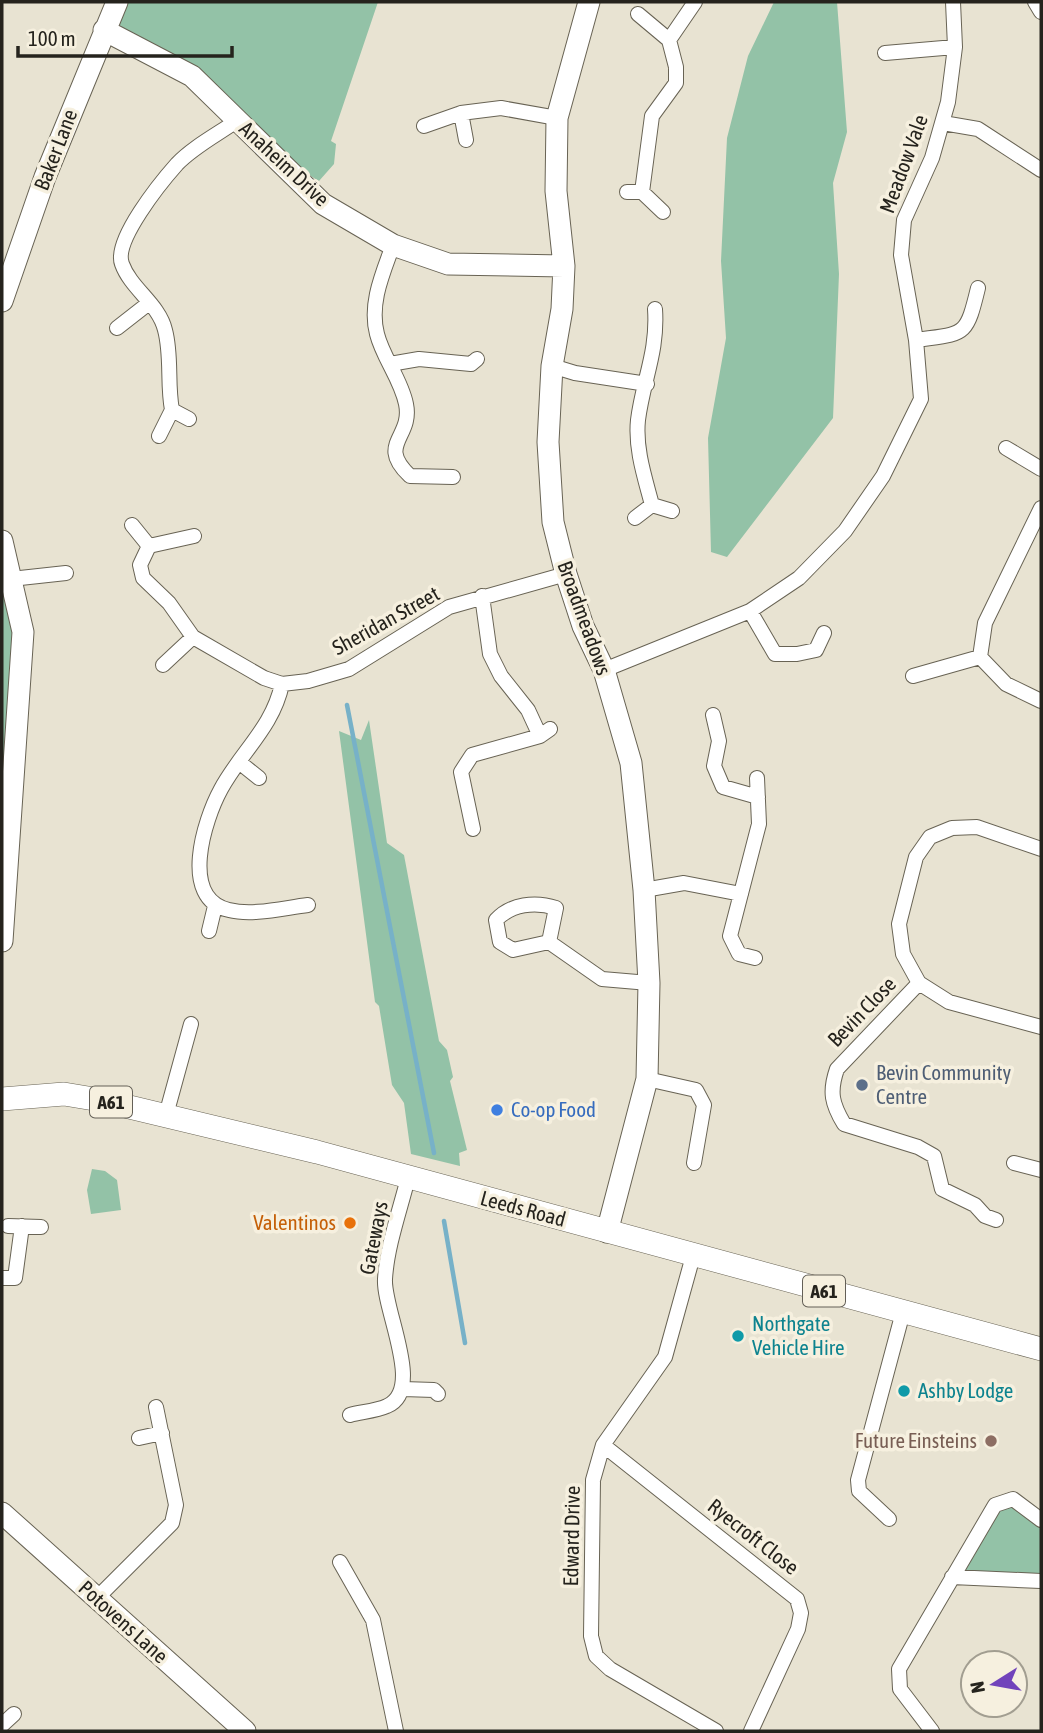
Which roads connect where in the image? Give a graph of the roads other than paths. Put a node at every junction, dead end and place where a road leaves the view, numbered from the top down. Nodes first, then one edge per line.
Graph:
1 (117, 2) edge
2 (589, 2) edge
3 (695, 2) edge
4 (953, 2) edge
5 (1035, 2) edge
6 (1041, 12) edge
7 (638, 13) dead end
8 (104, 30) junction
9 (669, 40) junction
10 (955, 47) junction
11 (885, 53) dead end
12 (461, 113) junction
13 (557, 118) junction
14 (238, 120) junction
15 (943, 123) junction
16 (424, 126) dead end
17 (466, 140) dead end
18 (1041, 170) edge
19 (627, 192) dead end
20 (642, 192) junction
21 (663, 212) dead end
22 (393, 245) junction
23 (564, 266) junction
24 (978, 288) dead end
25 (2, 301) edge
26 (149, 303) junction
27 (655, 309) dead end
28 (117, 328) dead end
29 (916, 340) junction
30 (477, 359) dead end
31 (390, 364) junction
32 (552, 366) junction
33 (647, 384) junction
34 (172, 410) junction
35 (189, 419) dead end
36 (159, 436) dead end
37 (1006, 448) dead end
38 (1041, 469) edge
39 (453, 477) dead end
40 (652, 505) junction
41 (1041, 508) edge
42 (672, 511) dead end
43 (635, 518) dead end
44 (132, 524) dead end
45 (194, 536) dead end
46 (2, 541) edge
47 (149, 546) junction
48 (66, 573) dead end
49 (566, 574) junction
50 (11, 579) junction
51 (482, 596) junction
52 (750, 611) junction
53 (824, 634) dead end
54 (192, 637) junction
55 (980, 657) junction
56 (163, 665) dead end
57 (604, 670) junction
58 (913, 676) dead end
59 (282, 684) junction
60 (1041, 701) edge
61 (713, 715) dead end
62 (240, 762) junction
63 (259, 778) dead end
64 (757, 778) dead end
65 (758, 797) junction
66 (473, 829) dead end
67 (1041, 849) edge
68 (644, 890) junction
69 (741, 894) junction
70 (308, 905) dead end
71 (215, 906) junction
72 (209, 931) dead end
73 (2, 941) edge
74 (549, 942) dead end
75 (755, 958) dead end
76 (649, 983) junction
77 (919, 983) junction
78 (191, 1024) dead end
79 (1041, 1027) edge
80 (647, 1079) junction
81 (2, 1099) edge
82 (166, 1115) junction
83 (694, 1163) dead end
84 (1014, 1163) dead end
85 (1041, 1170) edge
86 (408, 1178) junction
87 (996, 1220) dead end
88 (41, 1227) dead end
89 (607, 1232) junction
90 (693, 1256) junction
91 (2, 1278) edge
92 (903, 1312) junction
93 (1041, 1349) edge
94 (403, 1388) junction
95 (438, 1394) dead end
96 (156, 1407) dead end
97 (350, 1415) dead end
98 (162, 1433) junction
99 (139, 1437) dead end
100 (603, 1445) junction
101 (2, 1513) edge
102 (889, 1519) dead end
103 (1041, 1520) edge
104 (340, 1562) dead end
105 (952, 1577) junction
106 (1041, 1581) edge
107 (97, 1598) junction
108 (13, 1714) dead end
109 (2, 1725) edge
110 (246, 1731) edge
111 (396, 1731) edge
112 (716, 1731) edge
113 (751, 1731) edge
114 (932, 1731) edge

1 - 8 street, Baker Lane
2 - 13 street, Broadmeadows
3 - 9 street
4 - 10 street, Meadow Vale
5 - 6 street
7 - 9 street
8 - 14 street, Anaheim Drive
8 - 25 street, Baker Lane
9 - 20 street
10 - 11 street
10 - 15 street, Meadow Vale
12 - 13 street
12 - 16 street
12 - 17 street
13 - 23 street, Broadmeadows
14 - 22 street, Anaheim Drive
14 - 26 street
15 - 18 street
15 - 29 street, Meadow Vale
19 - 20 street
20 - 21 street
22 - 23 street, Anaheim Drive
22 - 31 street
23 - 32 street, Broadmeadows
24 - 29 street
26 - 28 street
26 - 34 street
27 - 33 street
29 - 52 street, Meadow Vale
30 - 31 street
31 - 39 street
32 - 33 street
32 - 49 street, Broadmeadows
33 - 40 street
34 - 35 street
34 - 36 street
37 - 38 street
40 - 42 street
40 - 43 street
41 - 55 street
44 - 47 street
45 - 47 street
46 - 50 street
47 - 54 street
48 - 50 street
49 - 51 street, Sheridan Street
49 - 57 street, Broadmeadows
50 - 73 street
51 - 59 street, Sheridan Street
51 - 66 street
52 - 53 street
52 - 57 street, Meadow Vale
54 - 56 street
54 - 59 street
55 - 58 street
55 - 60 street
57 - 68 street, Broadmeadows
59 - 62 street
61 - 65 street
62 - 63 street
62 - 71 street
64 - 65 street
65 - 69 street
67 - 77 street
68 - 69 street
68 - 76 street, Broadmeadows
69 - 75 street
70 - 71 street
71 - 72 street
74 - 76 street
76 - 80 street, Broadmeadows
77 - 79 street
77 - 87 street, Bevin Close
78 - 82 street
80 - 83 street
80 - 89 street, Broadmeadows
81 - 82 main road, Leeds Road / A61
82 - 86 main road, Leeds Road / A61
84 - 85 street
86 - 89 main road, Leeds Road / A61
86 - 94 street, Gateways
88 - 91 street
89 - 90 main road, Leeds Road / A61
90 - 92 main road, Leeds Road / A61
90 - 100 street, Edward Drive
92 - 93 main road, Leeds Road / A61
92 - 102 street
94 - 95 street
94 - 97 street
96 - 98 street
98 - 99 street
98 - 107 street
100 - 112 street, Edward Drive
100 - 113 street, Ryecroft Close
101 - 107 street, Potovens Lane
103 - 105 street
104 - 111 street
105 - 106 street
105 - 114 street
107 - 110 street, Potovens Lane
108 - 109 street

